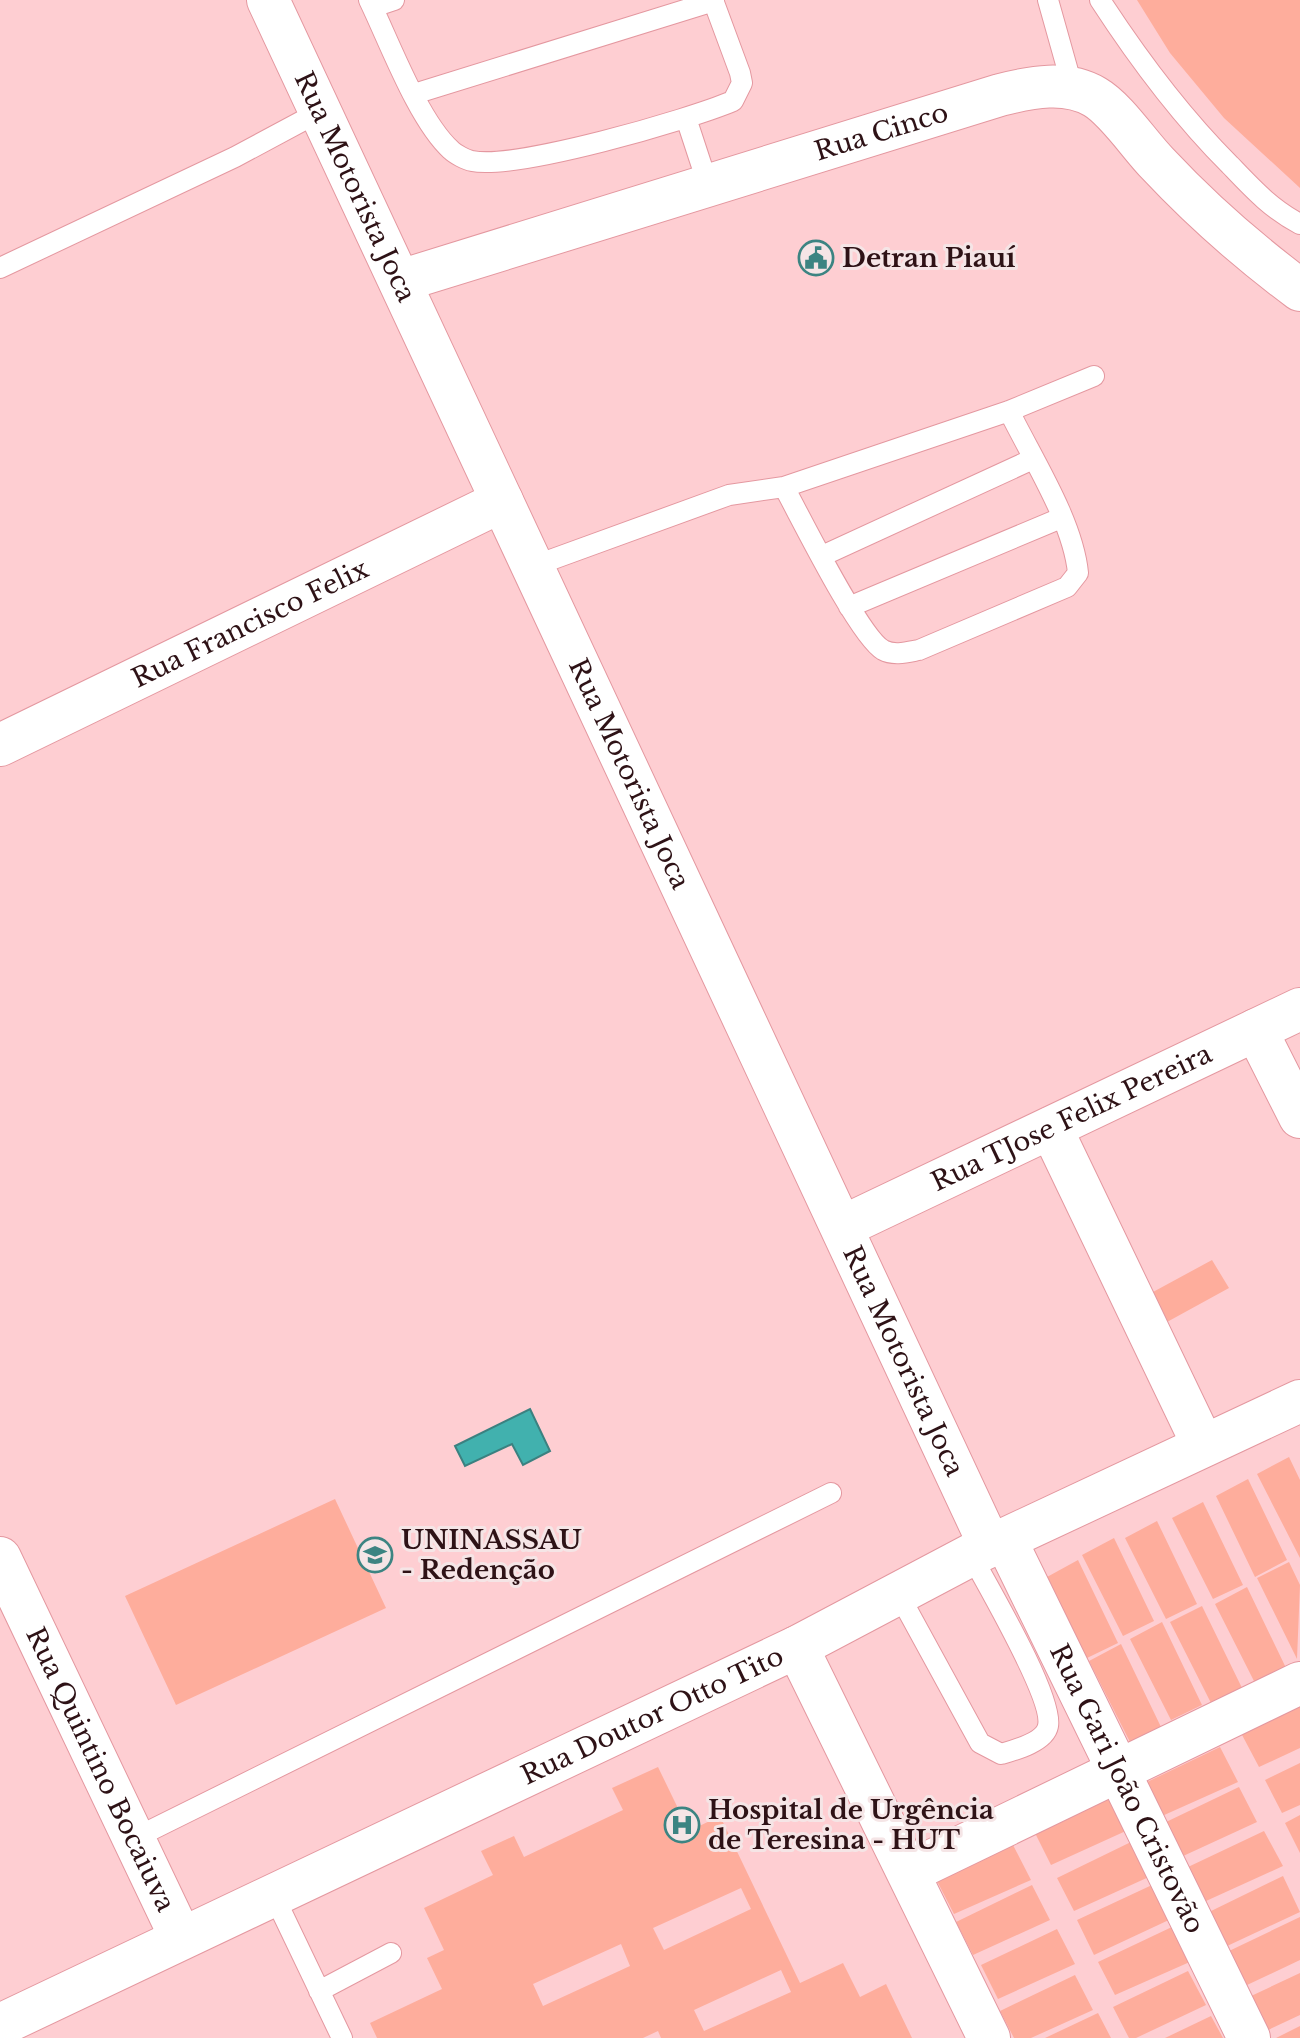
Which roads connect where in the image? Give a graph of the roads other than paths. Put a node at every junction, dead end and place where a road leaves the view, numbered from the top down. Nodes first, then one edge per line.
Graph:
1 (268, 0) edge
2 (394, 0) edge
3 (1048, 0) edge
4 (1100, 0) edge
5 (714, 1) edge
6 (371, 3) edge
7 (1073, 89) junction
8 (414, 94) junction
9 (319, 112) junction
10 (686, 118) junction
11 (708, 185) junction
12 (1300, 224) edge
13 (0, 268) edge
14 (400, 281) junction
15 (1300, 290) edge
16 (1094, 376) dead end
17 (1009, 411) junction
18 (1033, 459) junction
19 (784, 487) junction
20 (502, 501) junction
21 (1061, 518) junction
22 (822, 556) junction
23 (531, 567) junction
24 (849, 607) junction
25 (0, 745) edge
26 (1300, 1009) edge
27 (1256, 1030) junction
28 (1300, 1117) edge
29 (1051, 1128) junction
30 (842, 1227) junction
31 (1300, 1401) edge
32 (1203, 1445) junction
33 (831, 1493) dead end
34 (989, 1547) junction
35 (0, 1558) edge
36 (898, 1593) junction
37 (797, 1647) junction
38 (1300, 1683) edge
39 (1118, 1769) junction
40 (133, 1839) junction
41 (909, 1872) junction
42 (273, 1894) junction
43 (181, 1938) junction
44 (391, 1953) dead end
45 (319, 1991) junction
46 (0, 2025) edge
47 (342, 2038) edge
48 (989, 2038) edge
49 (1249, 2038) edge

1 - 9 street, Rua Motorista Joca
2 - 6 lane
3 - 7 lane
4 - 12 lane
5 - 8 lane
5 - 10 lane
6 - 8 lane
7 - 11 street, Rua Cinco
7 - 15 street, Rua Cinco
8 - 10 lane
9 - 13 lane
9 - 14 street, Rua Motorista Joca
10 - 11 lane
11 - 14 street, Rua Cinco
14 - 20 street, Rua Motorista Joca
16 - 17 lane
17 - 18 lane
17 - 19 lane
18 - 21 lane
18 - 22 lane
19 - 22 lane
19 - 23 lane
20 - 23 street, Rua Motorista Joca
20 - 25 street, Rua Francisco Felix
21 - 24 lane
21 - 24 lane
22 - 24 lane
23 - 30 street, Rua Motorista Joca
26 - 27 street, Rua TJose Felix Pereira
27 - 28 street
27 - 29 street, Rua TJose Felix Pereira
29 - 30 street, Rua TJose Felix Pereira
29 - 32 street
30 - 34 street, Rua Motorista Joca
31 - 32 street, Rua Doutor Otto Tito
32 - 34 street, Rua Doutor Otto Tito
33 - 40 lane
34 - 36 street, Rua Doutor Otto Tito
34 - 36 lane
34 - 39 street, Rua Gari João Cristovão
35 - 40 street, Rua Quintino Bocaiuva
36 - 37 street, Rua Doutor Otto Tito
37 - 41 street
37 - 42 street, Rua Doutor Otto Tito
38 - 39 street
39 - 41 street
39 - 49 street, Rua Gari João Cristovão
40 - 43 street, Rua Quintino Bocaiuva
41 - 48 street
42 - 43 street, Rua Doutor Otto Tito
42 - 45 lane
43 - 46 street, Rua Doutor Otto Tito
44 - 45 lane
45 - 47 lane

